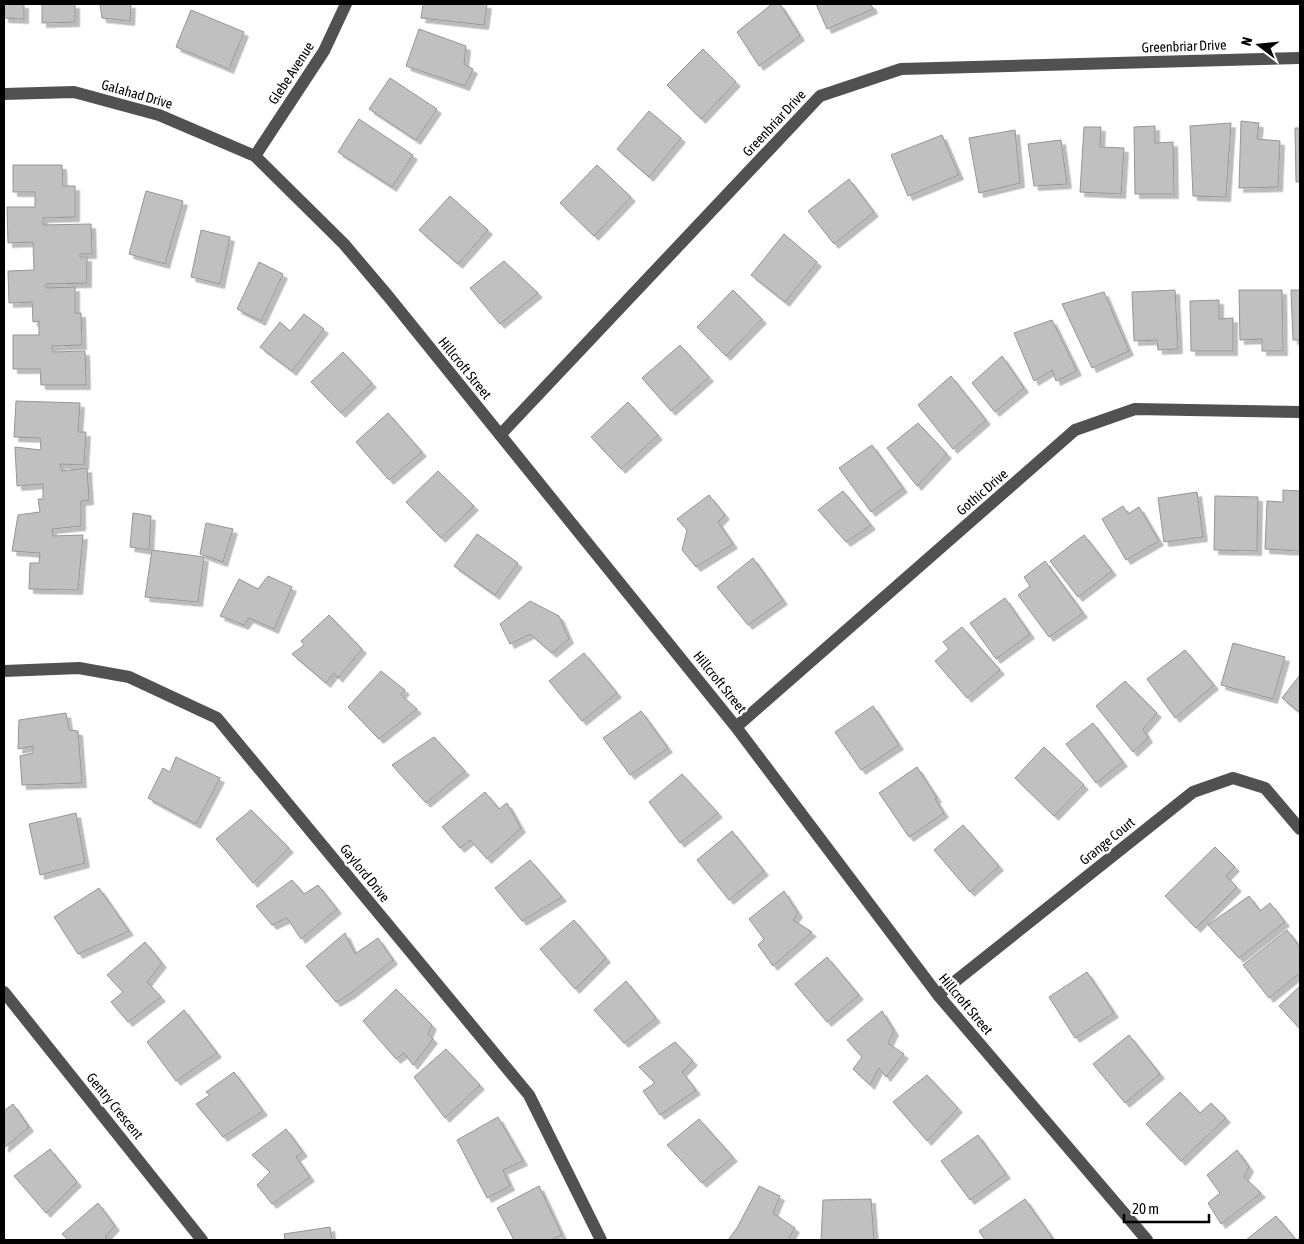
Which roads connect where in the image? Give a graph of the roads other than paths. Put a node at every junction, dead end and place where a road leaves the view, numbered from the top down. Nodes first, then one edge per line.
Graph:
1 (346, 4) edge
2 (1300, 58) edge
3 (4, 94) edge
4 (255, 156) junction
5 (1300, 412) edge
6 (500, 435) junction
7 (4, 671) edge
8 (736, 727) junction
9 (1300, 829) edge
10 (4, 992) edge
11 (938, 995) junction
12 (1142, 1239) edge
13 (202, 1240) edge
14 (601, 1240) edge

1 - 4 street, Glebe Avenue
2 - 6 street, Greenbriar Drive
3 - 4 street, Galahad Drive
4 - 6 street, Hillcroft Street
5 - 8 street, Gothic Drive
6 - 8 street, Hillcroft Street
7 - 14 street, Gaylord Drive
8 - 11 street, Hillcroft Street
9 - 11 street, Grange Court
10 - 13 street, Gentry Crescent
11 - 12 street, Hillcroft Street

